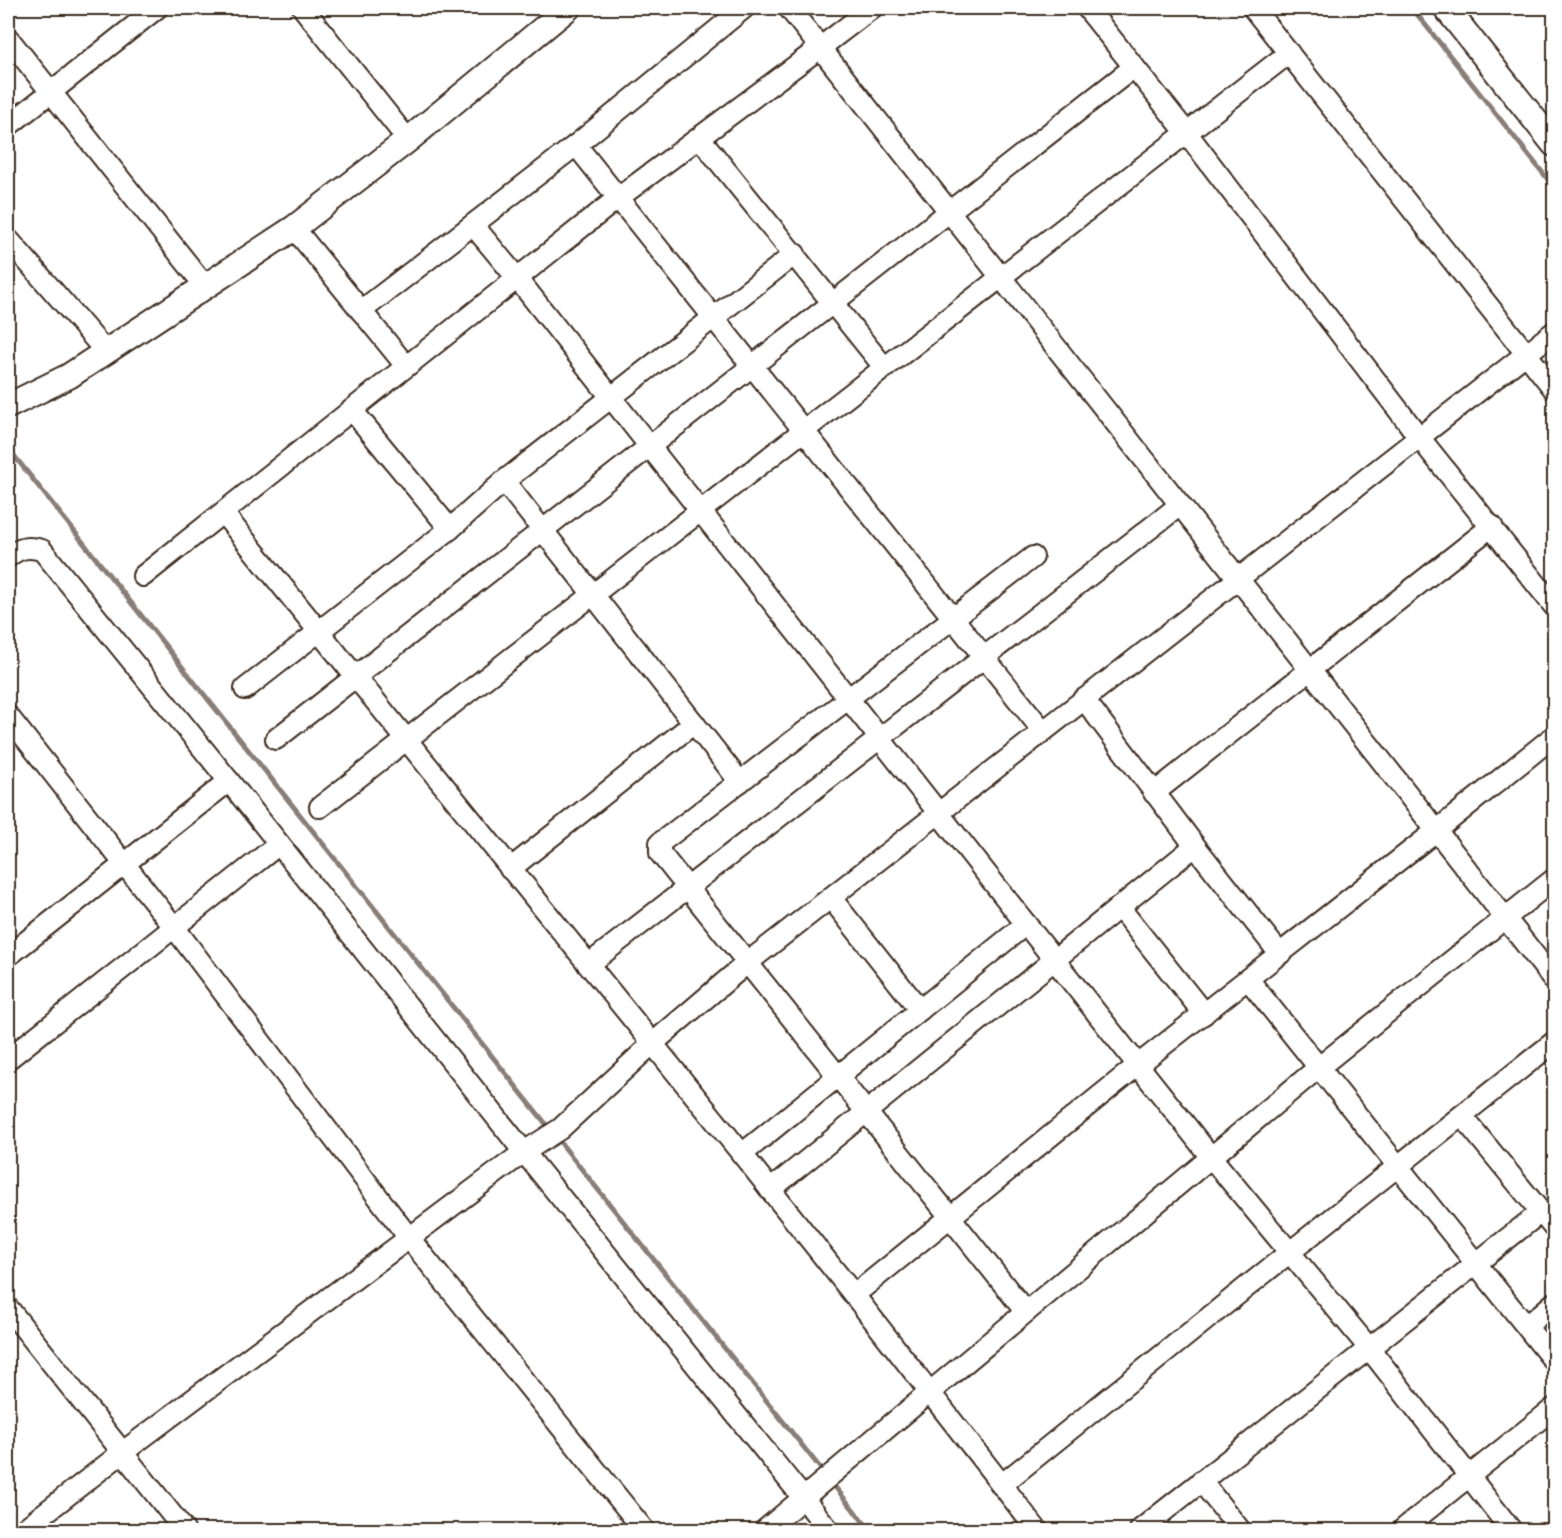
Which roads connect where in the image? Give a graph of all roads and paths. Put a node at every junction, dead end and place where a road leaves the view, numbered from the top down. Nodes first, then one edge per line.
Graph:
1 (157, 8) edge
2 (303, 8) edge
3 (568, 8) edge
4 (744, 8) edge
5 (789, 8) edge
6 (872, 8) edge
7 (1087, 8) edge
8 (1253, 8) edge
9 (1446, 8) edge
10 (8, 38) edge
11 (821, 47) junction
12 (1289, 53) junction
13 (1134, 67) junction
14 (50, 92) junction
15 (8, 126) edge
16 (1186, 132) junction
17 (700, 138) junction
18 (408, 140) junction
19 (1554, 144) edge
20 (576, 145) junction
21 (618, 198) junction
22 (949, 211) junction
23 (473, 225) junction
24 (294, 228) junction
25 (8, 239) edge
26 (795, 254) junction
27 (1001, 277) junction
28 (517, 278) junction
29 (205, 286) junction
30 (833, 303) junction
31 (361, 311) junction
32 (714, 318) junction
33 (1554, 332) edge
34 (106, 352) junction
35 (1527, 352) junction
36 (406, 366) junction
37 (752, 366) junction
38 (884, 368) junction
39 (1554, 389) edge
40 (612, 399) junction
41 (8, 405) edge
42 (352, 410) junction
43 (804, 430) junction
44 (1419, 437) junction
45 (650, 446) junction
46 (504, 481) junction
47 (1180, 505) junction
48 (701, 510) junction
49 (222, 513) junction
50 (1492, 526) junction
51 (450, 529) junction
52 (542, 530) junction
53 (8, 557) edge
54 (1033, 557) dead end
55 (143, 576) dead end
56 (1238, 578) junction
57 (592, 595) junction
58 (1554, 606) edge
59 (953, 618) junction
60 (320, 631) junction
61 (984, 657) junction
62 (1310, 671) junction
63 (355, 677) junction
64 (245, 689) dead end
65 (849, 699) junction
66 (1084, 699) junction
67 (8, 717) edge
68 (694, 723) junction
69 (1043, 731) junction
70 (1554, 736) edge
71 (880, 738) junction
72 (276, 739) dead end
73 (406, 740) junction
74 (229, 781) junction
75 (740, 782) junction
76 (1154, 793) junction
77 (320, 807) dead end
78 (939, 812) junction
79 (1436, 831) junction
80 (279, 844) junction
81 (1195, 846) junction
82 (124, 865) junction
83 (510, 869) junction
84 (1554, 879) edge
85 (687, 888) junction
86 (831, 898) junction
87 (1119, 907) junction
88 (1505, 918) junction
89 (1026, 924) junction
90 (174, 927) junction
91 (11, 947) edge
92 (1280, 954) junction
93 (1055, 959) junction
94 (747, 963) junction
95 (588, 965) junction
96 (1248, 979) junction
97 (1554, 980) edge
98 (920, 1010) junction
99 (1203, 1014) junction
100 (1554, 1042) edge
101 (652, 1044) junction
102 (8, 1059) edge
103 (1138, 1065) junction
104 (1318, 1068) junction
105 (837, 1077) junction
106 (866, 1112) junction
107 (1462, 1116) junction
108 (524, 1152) junction
109 (742, 1154) junction
110 (1210, 1156) junction
111 (1397, 1166) junction
112 (770, 1190) junction
113 (1541, 1212) junction
114 (950, 1218) junction
115 (1554, 1228) edge
116 (409, 1238) junction
117 (1290, 1252) junction
118 (1476, 1263) junction
119 (854, 1294) junction
120 (1554, 1303) edge
121 (8, 1308) edge
122 (1025, 1311) junction
123 (1527, 1326) junction
124 (1369, 1348) junction
125 (1554, 1361) edge
126 (929, 1392) junction
127 (1554, 1408) edge
128 (123, 1452) junction
129 (1470, 1476) junction
130 (1202, 1482) junction
131 (1001, 1485) junction
132 (803, 1498) junction
133 (23, 1530) edge
134 (184, 1530) edge
135 (644, 1530) edge
136 (765, 1530) edge
137 (829, 1530) edge
138 (1037, 1530) edge
139 (1140, 1530) edge
140 (1240, 1530) edge
141 (1402, 1530) edge
142 (1511, 1530) edge

1 - 14 street
2 - 18 street
3 - 18 street
4 - 20 street
5 - 11 street
6 - 11 street
7 - 13 street
8 - 12 street
9 - 19 street
10 - 14 street
11 - 17 street
11 - 22 street
12 - 16 street
12 - 35 street
13 - 16 street
13 - 22 street
14 - 15 street
14 - 29 street
16 - 27 street
16 - 44 street
17 - 21 street
17 - 26 street
18 - 24 street
20 - 21 street
20 - 23 street
21 - 28 street
21 - 32 street
22 - 27 street
22 - 30 street
23 - 28 street
23 - 31 street
24 - 29 street
24 - 31 street
25 - 34 street
26 - 30 street
26 - 32 street
27 - 38 street
27 - 47 street
28 - 36 street
28 - 40 street
29 - 34 street
30 - 37 street
30 - 38 street
31 - 36 street
32 - 37 street
32 - 40 street
33 - 35 street
34 - 41 street
35 - 39 street
35 - 44 street
36 - 42 street
37 - 43 street
37 - 45 street
38 - 43 street
40 - 45 street
40 - 46 street
42 - 49 street
42 - 51 street
43 - 48 street
43 - 59 street
44 - 50 street
44 - 56 street
45 - 48 street
45 - 52 street
46 - 51 street
46 - 52 street
47 - 56 street
47 - 61 street
48 - 57 street
48 - 65 street
49 - 55 street
49 - 60 street
50 - 58 street
50 - 62 street
51 - 60 street
52 - 57 street
52 - 63 street
53 - 74 street
54 - 59 street
56 - 62 street
56 - 66 street
57 - 68 street
57 - 73 street
59 - 61 street
59 - 65 street
60 - 63 street
60 - 64 street
61 - 69 street
61 - 71 street
62 - 76 street
62 - 79 street
63 - 72 street
63 - 73 street
65 - 71 street
65 - 75 street
66 - 69 street
66 - 76 street
67 - 82 street
68 - 75 street
68 - 83 street
69 - 78 street
70 - 79 street
71 - 78 street
71 - 85 street
73 - 77 street
73 - 83 street
74 - 80 street
74 - 82 street
75 - 85 street
76 - 81 street
78 - 86 street
78 - 89 street
79 - 88 street
79 - 92 street
80 - 90 street
80 - 108 street
81 - 87 street
81 - 92 street
82 - 90 street
82 - 91 street
83 - 95 street
84 - 88 street
85 - 94 street
85 - 95 street
86 - 94 street
86 - 98 street
87 - 93 street
87 - 99 street
88 - 97 street
88 - 104 street
89 - 93 street
89 - 98 street
90 - 102 street
90 - 116 street
92 - 96 street
93 - 103 street
93 - 106 street
94 - 101 street
94 - 105 street
95 - 101 street
96 - 99 street
96 - 104 street
98 - 105 street
99 - 103 street
100 - 107 street
101 - 108 street
101 - 109 street
103 - 110 street
103 - 114 street
104 - 110 street
104 - 111 street
105 - 106 street
105 - 109 street
106 - 112 street
106 - 114 street
107 - 111 street
107 - 113 street
108 - 116 street
108 - 132 street
109 - 112 street
110 - 117 street
110 - 122 street
111 - 117 street
111 - 118 street
112 - 119 street
113 - 115 street
113 - 118 street
114 - 119 street
114 - 122 street
116 - 128 street
116 - 135 street
117 - 124 street
117 - 131 street
118 - 123 street
118 - 124 street
119 - 126 street
120 - 123 street
121 - 128 street
122 - 126 street
123 - 125 street
124 - 129 street
124 - 130 street
126 - 131 street
126 - 132 street
127 - 129 street
128 - 133 street
128 - 134 street
129 - 141 street
129 - 142 street
130 - 139 street
130 - 140 street
131 - 138 street
132 - 136 street
132 - 137 street

